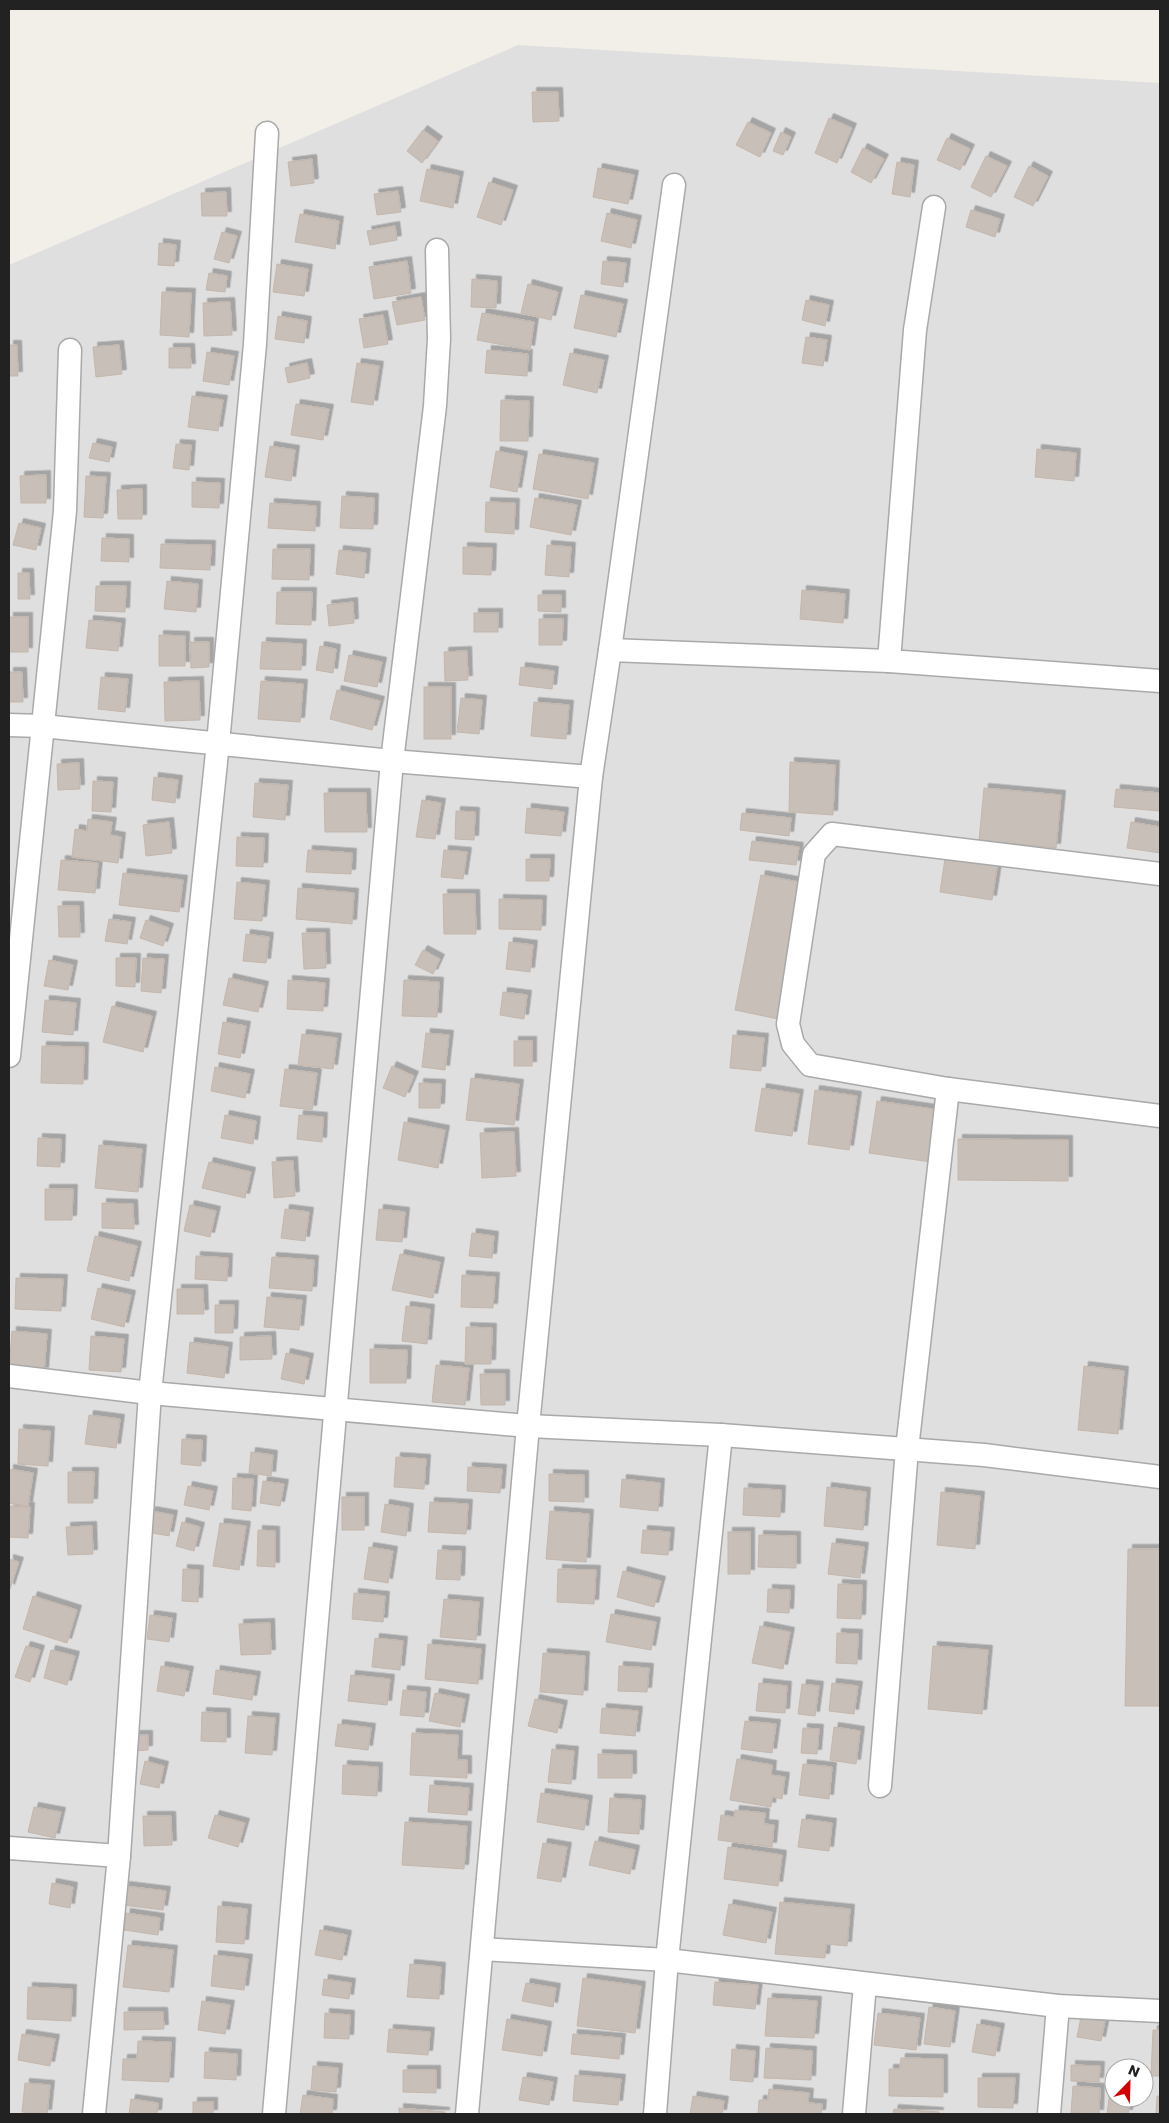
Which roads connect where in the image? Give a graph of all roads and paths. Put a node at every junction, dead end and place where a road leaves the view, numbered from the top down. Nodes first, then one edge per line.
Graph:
1 (267, 134) dead end
2 (674, 185) dead end
3 (934, 207) dead end
4 (437, 250) dead end
5 (70, 350) dead end
6 (610, 650) junction
7 (889, 661) junction
8 (1160, 681) edge
9 (9, 725) edge
10 (42, 726) junction
11 (218, 743) junction
12 (392, 762) junction
13 (591, 777) junction
14 (1160, 874) edge
15 (9, 1056) edge
16 (948, 1089) junction
17 (1160, 1116) edge
18 (9, 1376) edge
19 (150, 1393) junction
20 (334, 1407) junction
21 (528, 1426) junction
22 (721, 1435) junction
23 (907, 1449) junction
24 (1160, 1477) edge
25 (880, 1786) dead end
26 (9, 1848) edge
27 (119, 1856) junction
28 (482, 1949) junction
29 (668, 1960) junction
30 (865, 1984) junction
31 (1058, 2006) junction
32 (1160, 2011) edge
33 (94, 2114) edge
34 (274, 2114) edge
35 (467, 2114) edge
36 (655, 2114) edge
37 (854, 2114) edge
38 (1049, 2114) edge

1 - 11 street
2 - 6 street
3 - 7 street
4 - 12 street
5 - 10 street
6 - 7 street
6 - 13 street
7 - 8 street
9 - 10 street
10 - 11 street
10 - 15 street
11 - 12 street
11 - 19 street
12 - 13 street
12 - 20 street
13 - 21 street
14 - 16 street
16 - 17 street
16 - 23 street
18 - 19 street
19 - 20 street
19 - 27 street
20 - 21 street
20 - 34 street
21 - 22 street
21 - 28 street
22 - 23 street
22 - 29 street
23 - 24 street
23 - 25 street
26 - 27 street
27 - 33 street
28 - 29 street
28 - 35 street
29 - 30 street
29 - 36 street
30 - 31 street
30 - 37 street
31 - 32 street
31 - 38 street

